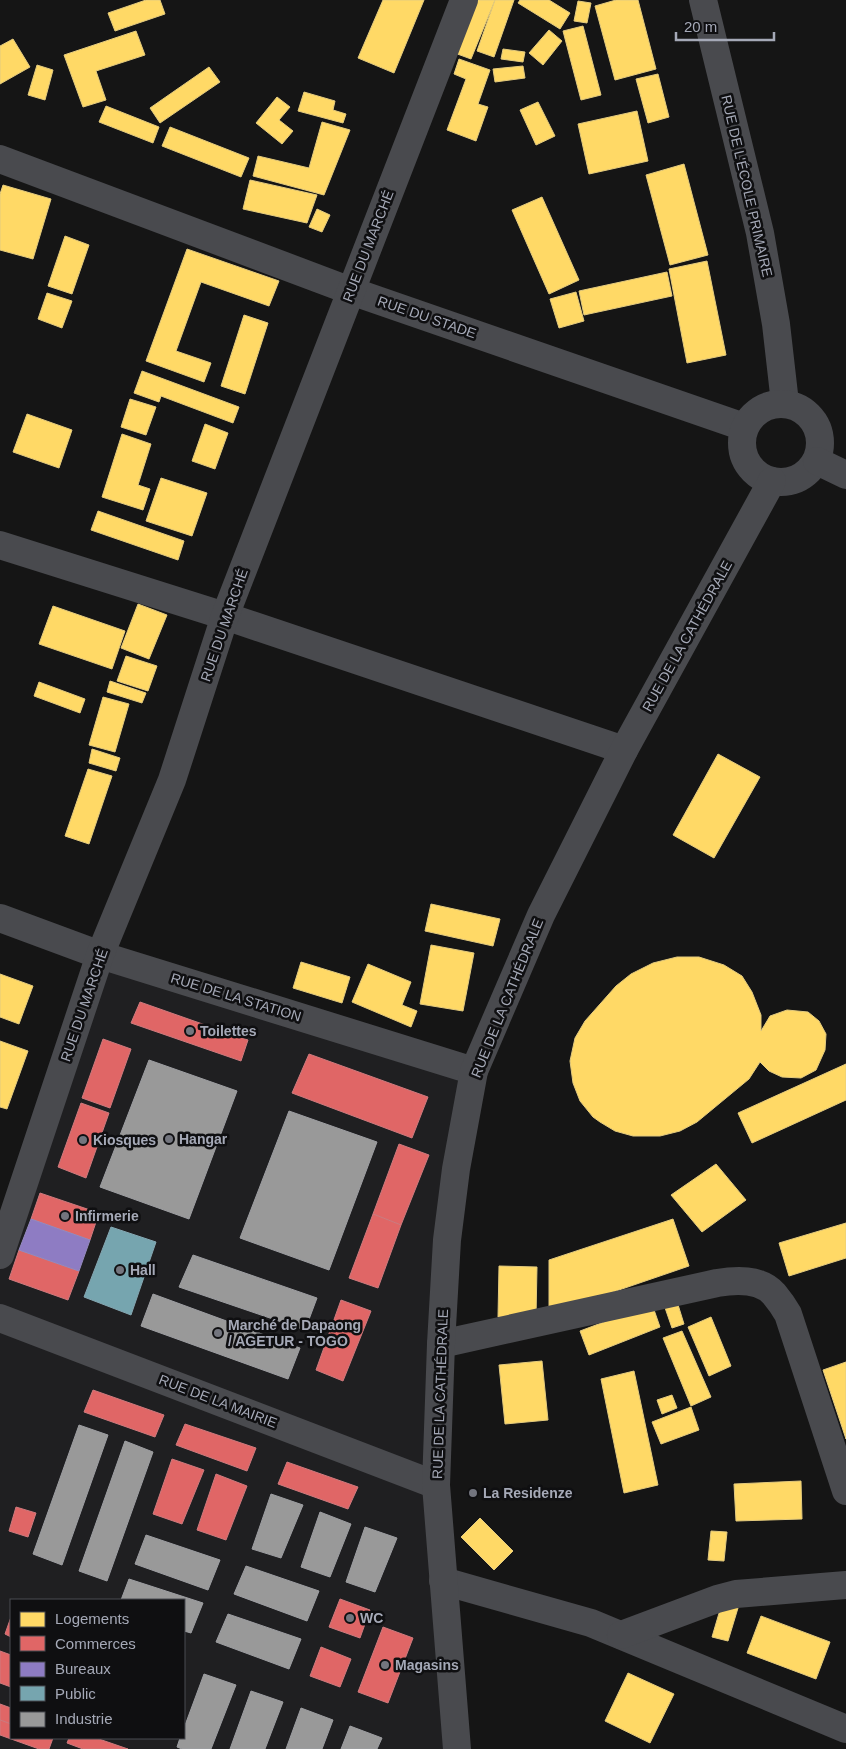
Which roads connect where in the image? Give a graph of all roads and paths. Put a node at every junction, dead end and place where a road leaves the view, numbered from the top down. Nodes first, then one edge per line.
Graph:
1 (464, 0) edge
2 (704, 0) edge
3 (0, 159) edge
4 (350, 291) junction
5 (785, 403) junction
6 (744, 427) junction
7 (817, 461) junction
8 (846, 475) edge
9 (772, 481) junction
10 (0, 545) edge
11 (225, 616) junction
12 (624, 750) junction
13 (0, 918) edge
14 (100, 955) junction
15 (474, 1071) junction
16 (0, 1255) edge
17 (0, 1318) edge
18 (441, 1344) junction
19 (436, 1485) junction
20 (846, 1491) edge
21 (443, 1581) junction
22 (846, 1586) edge
23 (622, 1635) junction
24 (846, 1729) edge
25 (458, 1749) edge

1 - 4 street, RUE DU MARCHÉ
2 - 5 street, RUE DE L'ÉCOLE PRIMAIRE
3 - 4 street, RUE DU STADE
4 - 6 street, RUE DU STADE
4 - 11 street, RUE DU MARCHÉ
5 - 6 street
5 - 7 street
6 - 9 street
7 - 8 street
7 - 9 street
9 - 12 street, RUE DE LA CATHÉDRALE
10 - 11 street
11 - 12 street
11 - 14 street, RUE DU MARCHÉ
12 - 15 street, RUE DE LA CATHÉDRALE
13 - 14 street, RUE DE LA STATION
14 - 15 street, RUE DE LA STATION
14 - 16 street, RUE DU MARCHÉ
15 - 18 street, RUE DE LA CATHÉDRALE
17 - 19 street, RUE DE LA MAIRIE
18 - 19 street, RUE DE LA CATHÉDRALE
18 - 20 street
19 - 21 street, RUE DE LA CATHÉDRALE
21 - 23 street
21 - 25 street, RUE DE LA CATHÉDRALE
22 - 23 street
23 - 24 street

